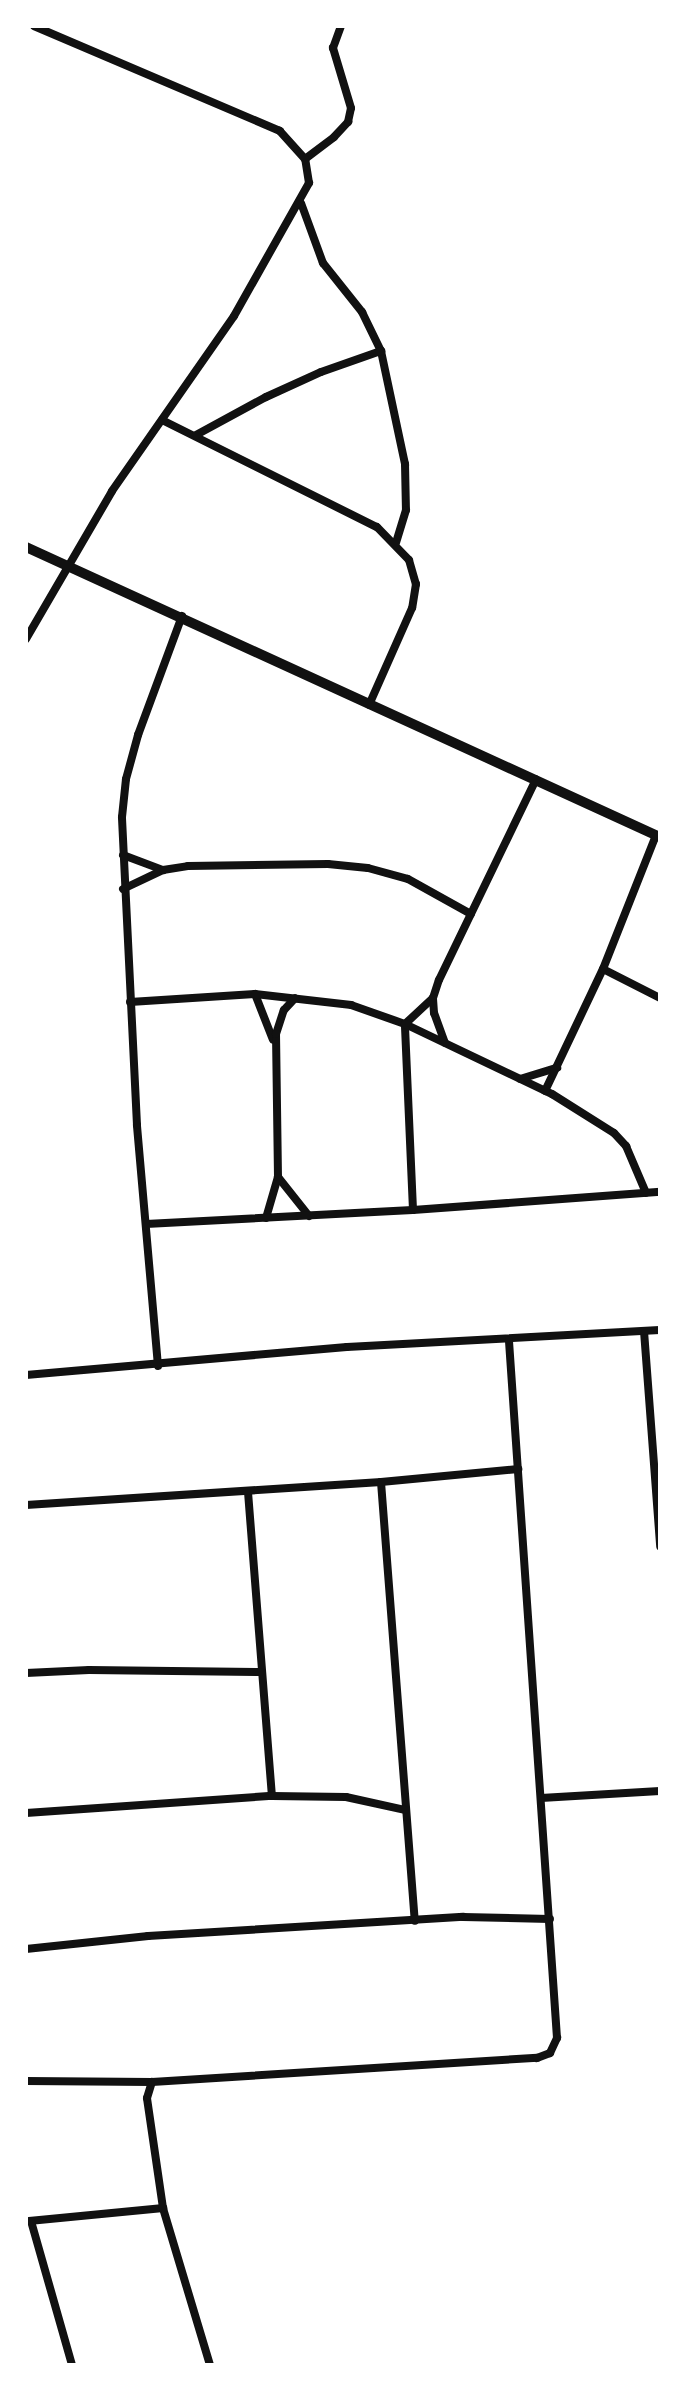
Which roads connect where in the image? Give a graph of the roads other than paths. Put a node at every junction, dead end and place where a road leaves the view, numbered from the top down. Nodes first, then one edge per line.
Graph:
1 (34, 26) edge
2 (341, 26) edge
3 (305, 159) junction
4 (301, 203) junction
5 (381, 351) junction
6 (162, 420) junction
7 (196, 435) junction
8 (396, 543) junction
9 (26, 547) edge
10 (66, 565) junction
11 (182, 616) junction
12 (26, 639) edge
13 (369, 705) junction
14 (536, 779) junction
15 (658, 836) edge
16 (123, 855) junction
17 (163, 870) junction
18 (123, 889) junction
19 (471, 914) junction
20 (603, 969) junction
21 (255, 994) junction
22 (295, 998) junction
23 (433, 998) junction
24 (660, 998) edge
25 (130, 1002) junction
26 (405, 1024) junction
27 (445, 1044) junction
28 (275, 1045) junction
29 (557, 1068) junction
30 (520, 1079) junction
31 (545, 1091) junction
32 (278, 1177) junction
33 (660, 1192) edge
34 (646, 1193) junction
35 (413, 1210) junction
36 (309, 1216) junction
37 (266, 1218) junction
38 (146, 1224) junction
39 (660, 1330) edge
40 (644, 1331) junction
41 (509, 1341) junction
42 (158, 1366) junction
43 (26, 1375) edge
44 (518, 1469) junction
45 (381, 1482) junction
46 (248, 1492) junction
47 (26, 1505) edge
48 (660, 1546) edge
49 (260, 1672) junction
50 (26, 1673) edge
51 (660, 1791) edge
52 (272, 1796) junction
53 (541, 1798) junction
54 (405, 1810) junction
55 (26, 1813) edge
56 (550, 1919) junction
57 (415, 1921) junction
58 (26, 1949) edge
59 (26, 2081) edge
60 (152, 2082) junction
61 (163, 2208) junction
62 (28, 2222) edge
63 (72, 2365) edge
64 (210, 2365) edge

1 - 3 street
2 - 3 street
3 - 4 street
4 - 5 street
4 - 6 street
5 - 7 street
5 - 8 street
6 - 7 street
6 - 10 street
7 - 8 street
8 - 13 street
9 - 10 street
10 - 11 street
10 - 12 street
11 - 13 street
11 - 16 street
13 - 14 street
14 - 15 street
14 - 19 street
15 - 20 street
16 - 17 street
16 - 18 street
17 - 18 street
17 - 19 street
18 - 25 street
19 - 23 street
20 - 24 street
20 - 29 street
21 - 22 street
21 - 25 street
21 - 28 street
22 - 26 street
22 - 28 street
23 - 26 street
23 - 27 street
25 - 38 street
26 - 27 street
26 - 35 street
27 - 30 street
28 - 32 street
29 - 30 street
29 - 31 street
30 - 31 street
31 - 34 street
32 - 36 street
32 - 37 street
33 - 34 street
34 - 35 street
35 - 36 street
36 - 37 street
37 - 38 street
38 - 42 street
39 - 40 street
40 - 41 street
40 - 48 street
41 - 42 street
41 - 44 street
42 - 43 street
44 - 45 street
44 - 53 street
45 - 46 street
45 - 54 street
46 - 47 street
46 - 49 street
49 - 50 street
49 - 52 street
51 - 53 street
52 - 54 street
52 - 55 street
53 - 56 street
54 - 57 street
56 - 57 street
56 - 60 street
57 - 58 street
59 - 60 street
60 - 61 street
61 - 62 street
61 - 64 street
62 - 63 street

